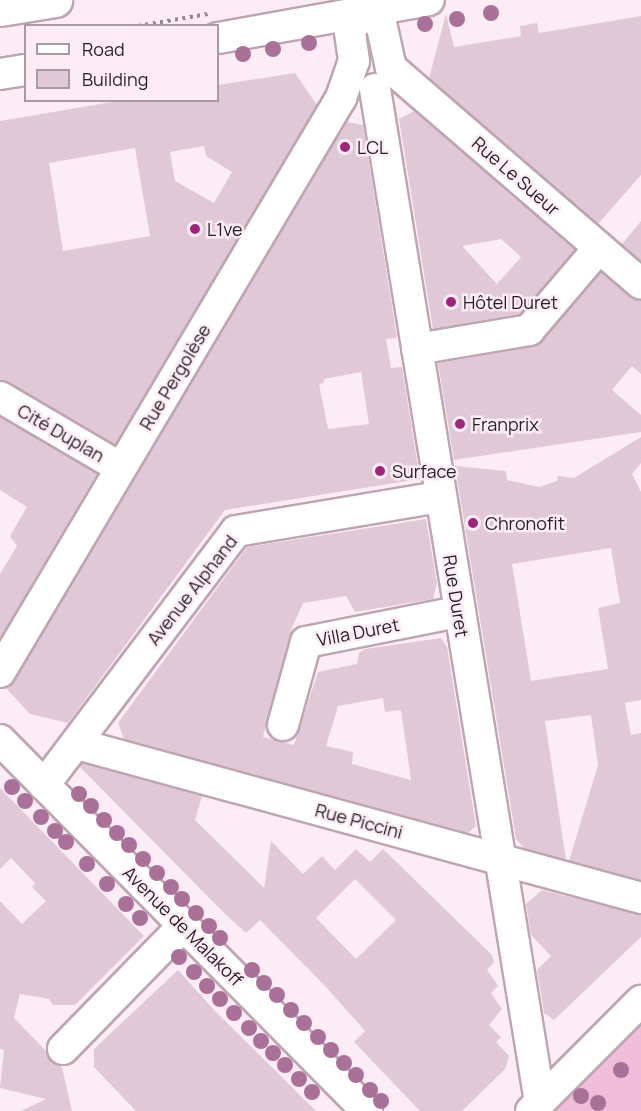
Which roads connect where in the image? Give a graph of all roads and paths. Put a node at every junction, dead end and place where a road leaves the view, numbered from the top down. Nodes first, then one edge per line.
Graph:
1 (55, 0) edge
2 (429, 0) edge
3 (360, 6) edge
4 (0, 9) edge
5 (219, 38) edge
6 (24, 70) edge
7 (384, 70) junction
8 (350, 71) junction
9 (0, 74) edge
10 (599, 248) junction
11 (641, 284) edge
12 (417, 349) junction
13 (0, 397) edge
14 (121, 468) junction
15 (440, 496) junction
16 (458, 612) junction
17 (0, 672) edge
18 (284, 725) dead end
19 (0, 740) edge
20 (76, 744) junction
21 (44, 785) junction
22 (498, 859) junction
23 (641, 898) edge
24 (183, 926) junction
25 (641, 1000) edge
26 (63, 1049) dead end
27 (535, 1108) edge
28 (367, 1111) edge

1 - 4 main road
2 - 3 street
3 - 5 street
3 - 7 street, Rue Duret
3 - 8 street
6 - 9 street
7 - 8 street
7 - 10 street, Rue Le Sueur
7 - 12 street, Rue Duret
8 - 14 street, Rue Pergolèse
10 - 11 street, Rue Le Sueur
10 - 12 street
12 - 15 street, Rue Duret
13 - 14 street, Cité Duplan
14 - 17 street, Rue Pergolèse
15 - 16 street, Rue Duret
15 - 20 street, Avenue Alphand
16 - 18 street, Villa Duret
16 - 22 street, Rue Duret
19 - 21 street, Avenue de Malakoff
20 - 21 street, Avenue Alphand
20 - 22 street, Rue Piccini
21 - 24 street, Avenue de Malakoff
22 - 23 street, Rue Piccini
22 - 27 street, Rue Duret
24 - 26 street
24 - 28 street, Avenue de Malakoff
25 - 27 street

